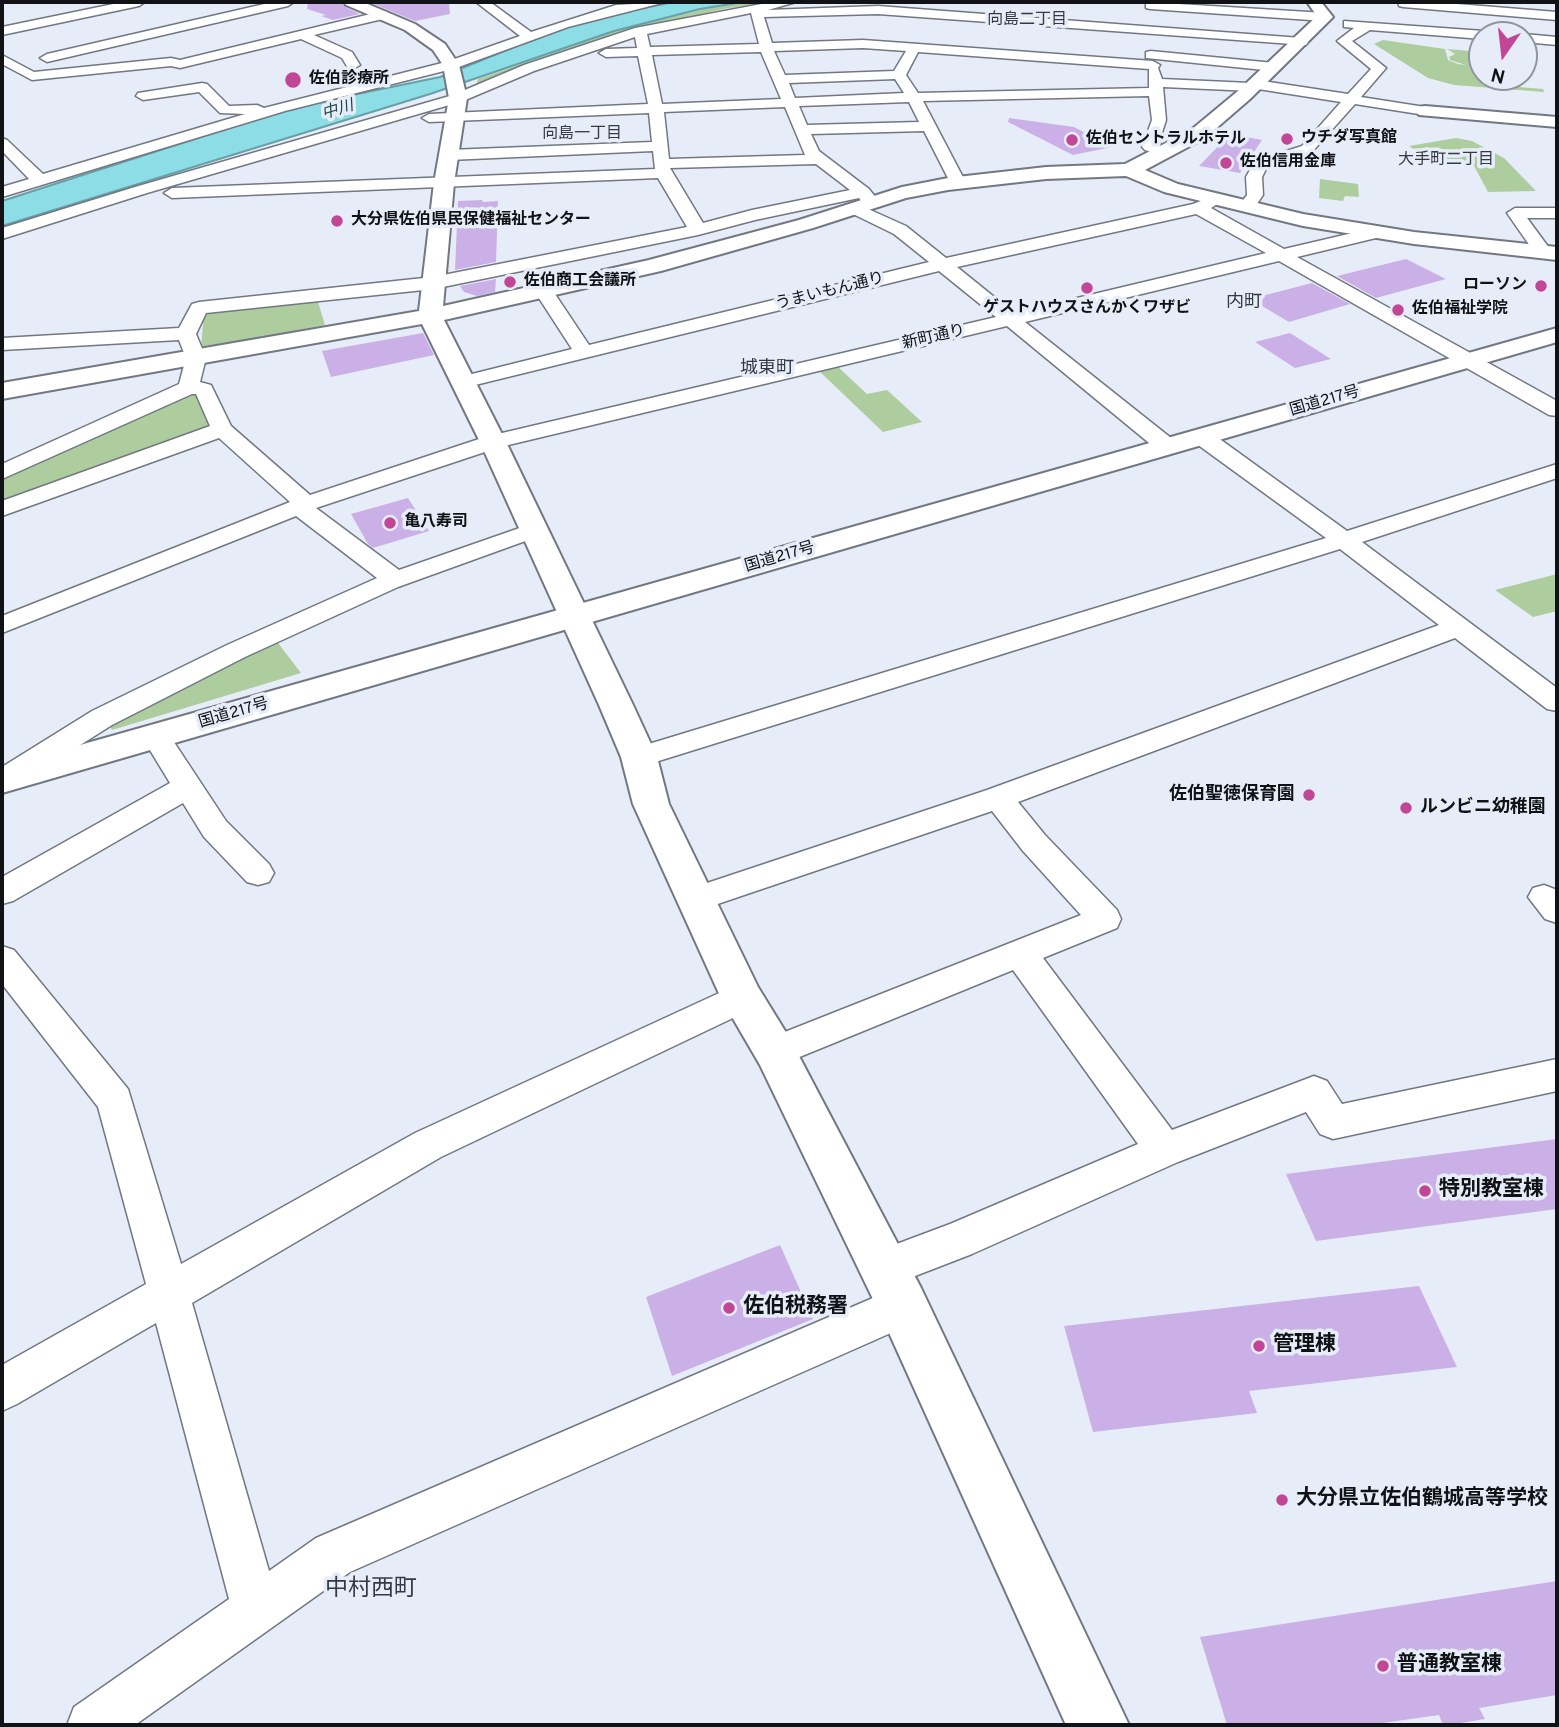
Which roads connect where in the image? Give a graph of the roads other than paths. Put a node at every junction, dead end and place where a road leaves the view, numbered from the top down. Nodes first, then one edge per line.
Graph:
1 (139, 2) edge
2 (288, 2) edge
3 (351, 2) edge
4 (482, 2) edge
5 (660, 2) edge
6 (790, 2) edge
7 (1009, 2) edge
8 (1291, 2) edge
9 (1314, 2) edge
10 (1150, 3) edge
11 (1403, 3) edge
12 (622, 4) edge
13 (1524, 6) edge
14 (1557, 6) edge
15 (380, 10) junction
16 (1557, 16) edge
17 (1001, 17) junction
18 (1316, 18) junction
19 (872, 22) edge
20 (1368, 25) junction
21 (261, 28) dead end
22 (1399, 28) junction
23 (1151, 30) junction
24 (2, 31) edge
25 (640, 31) junction
26 (941, 32) junction
27 (80, 34) dead end
28 (1468, 34) edge
29 (303, 35) junction
30 (529, 36) junction
31 (286, 39) junction
32 (1538, 40) edge
33 (1557, 41) edge
34 (1301, 42) junction
35 (105, 44) junction
36 (766, 47) junction
37 (250, 48) junction
38 (914, 48) junction
39 (643, 52) junction
40 (567, 54) junction
41 (1152, 60) junction
42 (272, 61) dead end
43 (6, 64) edge
44 (353, 65) dead end
45 (452, 67) junction
46 (1273, 67) junction
47 (1016, 74) junction
48 (899, 75) junction
49 (780, 79) junction
50 (1254, 86) junction
51 (1157, 88) junction
52 (143, 96) dead end
53 (914, 97) junction
54 (1352, 100) junction
55 (458, 102) junction
56 (791, 103) junction
57 (656, 107) junction
58 (280, 108) junction
59 (1425, 111) joint
60 (1557, 122) edge
61 (929, 126) junction
62 (802, 130) junction
63 (660, 146) junction
64 (5, 150) edge
65 (1167, 152) junction
66 (449, 155) junction
67 (818, 159) junction
68 (663, 169) junction
69 (1129, 170) junction
70 (41, 181) junction
71 (444, 183) junction
72 (958, 183) junction
73 (2, 192) edge
74 (113, 200) junction
75 (864, 201) junction
76 (1207, 204) junction
77 (1246, 207) junction
78 (1557, 213) edge
79 (698, 230) junction
80 (1374, 233) junction
81 (2, 234) edge
82 (1545, 255) edge
83 (1281, 256) junction
84 (941, 265) junction
85 (433, 283) junction
86 (544, 292) junction
87 (430, 316) junction
88 (1009, 320) junction
89 (186, 334) junction
90 (1557, 335) edge
91 (2, 344) edge
92 (584, 353) junction
93 (195, 358) junction
94 (1468, 361) junction
95 (463, 382) junction
96 (189, 387) junction
97 (2, 391) edge
98 (1557, 410) edge
99 (222, 429) junction
100 (1202, 437) junction
101 (493, 442) junction
102 (1168, 447) junction
103 (1557, 471) edge
104 (2, 472) edge
105 (302, 505) junction
106 (2, 509) edge
107 (534, 530) junction
108 (1344, 540) junction
109 (396, 580) junction
110 (574, 617) junction
111 (2, 625) edge
112 (1459, 626) junction
113 (1557, 702) edge
114 (156, 737) junction
115 (639, 757) junction
116 (2, 780) edge
117 (187, 788) junction
118 (999, 798) junction
119 (258, 873) dead end
120 (2, 892) edge
121 (697, 899) junction
122 (1021, 955) junction
123 (2, 960) edge
124 (742, 998) junction
125 (775, 1052) junction
126 (1557, 1076) edge
127 (1165, 1150) junction
128 (893, 1287) junction
129 (167, 1294) junction
130 (2, 1389) edge
131 (256, 1608) junction
132 (92, 1725) edge
133 (1098, 1725) edge

1 - 24 street
2 - 35 street
3 - 15 main road
4 - 30 street
5 - 12 street
6 - 25 street
7 - 17 street
8 - 18 main road
9 - 18 main road
10 - 18 street
10 - 23 street
11 - 13 street
11 - 22 street
12 - 30 street
13 - 14 street
13 - 16 street
15 - 29 street
15 - 45 main road
17 - 23 street
17 - 26 street
18 - 20 street
18 - 34 main road
19 - 26 street
19 - 36 street
19 - 36 street
19 - 38 street
20 - 22 street
20 - 54 street
21 - 31 street
22 - 28 street
23 - 34 street
23 - 41 street
25 - 39 street
25 - 40 street
26 - 38 street
26 - 47 street
27 - 35 street
29 - 31 street
29 - 44 street
30 - 45 street
31 - 37 street
32 - 33 street
34 - 46 main road
35 - 43 street
36 - 39 street
36 - 49 street
37 - 42 street
37 - 43 street
38 - 48 street
39 - 40 street
39 - 57 street
40 - 55 street
41 - 46 street
41 - 47 street
41 - 51 street
45 - 55 main road
45 - 58 street
46 - 50 main road
47 - 51 street
47 - 53 street
48 - 49 street
48 - 53 street
49 - 56 street
50 - 51 street
50 - 54 street
50 - 65 main road
51 - 65 street
52 - 58 street
53 - 56 street
53 - 61 street
54 - 59 street
54 - 77 street
55 - 57 street
55 - 66 main road
55 - 74 street
56 - 57 street
56 - 62 street
57 - 63 street
58 - 70 street
59 - 60 main road
61 - 62 street
61 - 72 street
62 - 67 street
63 - 66 street
63 - 68 street
64 - 70 street
65 - 69 main road
66 - 71 main road
67 - 68 street
67 - 75 street
68 - 71 street
68 - 79 street
69 - 72 main road
69 - 76 main road
70 - 73 street
71 - 74 street
71 - 85 main road
72 - 75 main road
74 - 81 street
75 - 79 street
75 - 84 street
75 - 86 main road
76 - 77 main road
76 - 83 street
76 - 84 street, うまいもん通り
77 - 80 main road
78 - 82 street
79 - 85 street
80 - 82 main road
80 - 83 street, 新町通り
83 - 88 street, 新町通り
83 - 94 street
84 - 88 street
84 - 92 street, うまいもん通り
85 - 87 main road
85 - 89 street
86 - 87 main road
86 - 92 street
87 - 93 main road
87 - 95 main road
88 - 101 street, 新町通り
88 - 102 street
89 - 91 street
89 - 93 street
90 - 94 main road, 国道217号
92 - 95 street, うまいもん通り
93 - 96 street
93 - 97 main road
94 - 98 street
94 - 100 main road, 国道217号
95 - 101 main road
96 - 99 street
96 - 104 street
99 - 105 street
99 - 106 street
100 - 102 main road, 国道217号
100 - 108 street
101 - 105 street, 新町通り
101 - 107 main road
102 - 110 main road, 国道217号
103 - 108 street
105 - 109 street
105 - 111 street, 新町通り
107 - 109 street
107 - 110 main road
108 - 112 street
108 - 115 street
109 - 116 street
110 - 114 main road, 国道217号
110 - 115 main road
112 - 113 street
112 - 118 street
114 - 116 main road, 国道217号
114 - 117 street
115 - 121 main road
117 - 119 street
117 - 120 street
118 - 121 street
118 - 122 street
121 - 124 main road
122 - 125 street
122 - 127 street
123 - 129 street
124 - 125 main road
124 - 129 street
125 - 128 main road
126 - 127 street
127 - 128 street
128 - 131 street
128 - 133 main road
129 - 130 street
129 - 131 street
131 - 132 street

